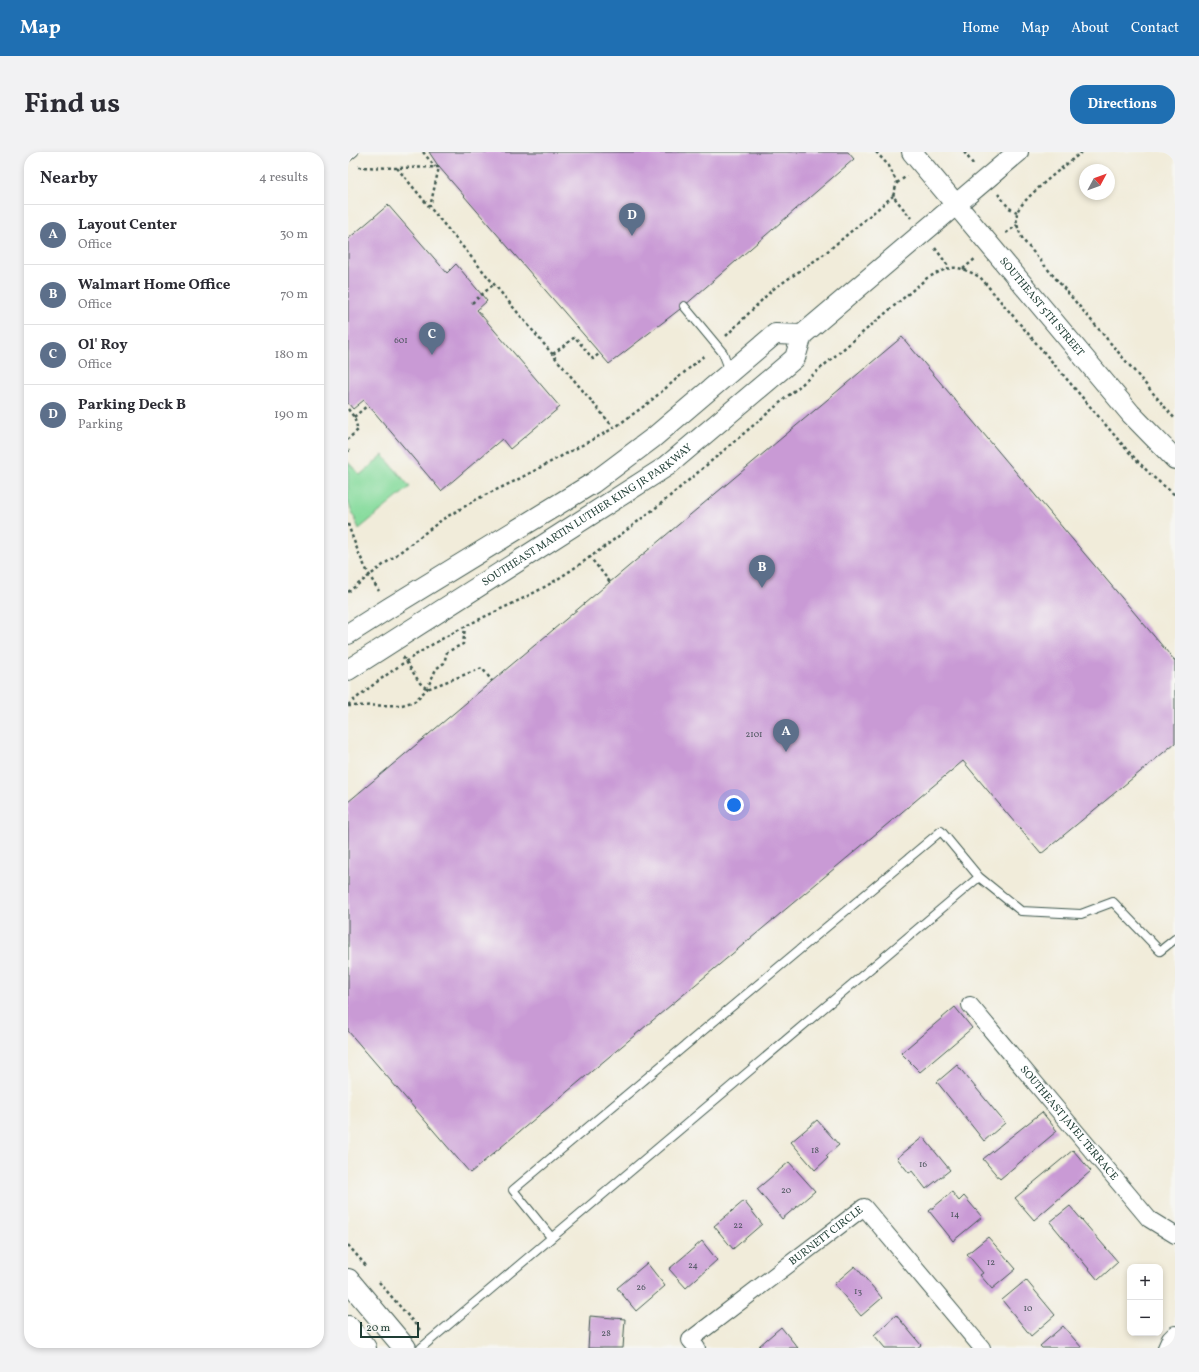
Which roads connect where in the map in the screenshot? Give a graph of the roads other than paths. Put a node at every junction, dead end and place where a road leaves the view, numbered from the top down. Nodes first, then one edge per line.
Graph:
1 (354, 152) edge
2 (912, 152) edge
3 (1018, 152) edge
4 (348, 157) edge
5 (957, 205) junction
6 (684, 306) dead end
7 (802, 336) junction
8 (730, 372) junction
9 (1175, 459) edge
10 (348, 634) edge
11 (348, 670) edge
12 (979, 877) junction
13 (1175, 939) edge
14 (970, 1005) dead end
15 (1175, 1235) edge
16 (551, 1237) junction
17 (348, 1280) edge
18 (348, 1327) edge
19 (1175, 1334) edge
20 (365, 1348) edge
21 (405, 1348) edge
22 (421, 1348) edge
23 (697, 1348) edge
24 (982, 1348) edge
25 (1166, 1348) edge

1 - 4 lane
2 - 5 street, SOUTHEAST 5TH STREET
3 - 5 street
5 - 7 street
5 - 9 street, SOUTHEAST 5TH STREET
6 - 8 lane
7 - 8 street
7 - 11 street, SOUTHEAST MARTIN LUTHER KING JR PARKWAY
8 - 10 street
12 - 13 lane
12 - 16 lane
12 - 16 lane
14 - 15 street, SOUTHEAST JAYEL TERRACE
16 - 22 lane
17 - 21 main road
18 - 20 main road
19 - 25 street
23 - 24 street, BURNETT CIRCLE

